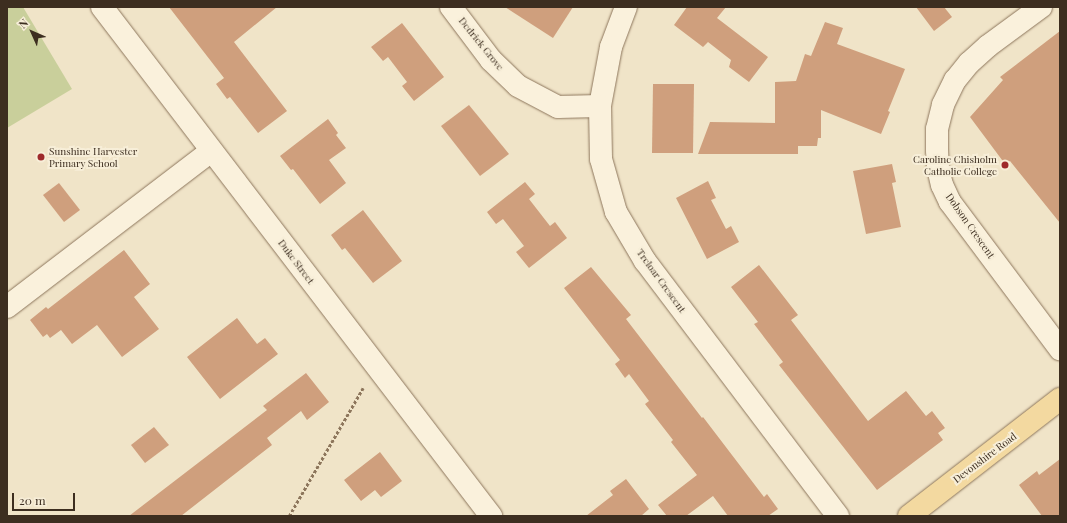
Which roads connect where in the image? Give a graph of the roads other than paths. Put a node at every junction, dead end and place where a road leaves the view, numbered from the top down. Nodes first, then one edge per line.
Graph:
1 (102, 7) edge
2 (451, 7) edge
3 (626, 7) edge
4 (1040, 7) edge
5 (600, 106) junction
6 (211, 150) junction
7 (7, 307) edge
8 (1060, 349) edge
9 (1060, 399) edge
10 (491, 516) edge
11 (838, 516) edge
12 (909, 516) edge

1 - 6 street, Duke Street
2 - 5 street, Dedrick Grove
3 - 5 street, Treloar Crescent
4 - 8 street, Dobson Crescent
5 - 11 street, Treloar Crescent
6 - 7 street
6 - 10 street, Duke Street
9 - 12 main road, Devonshire Road

